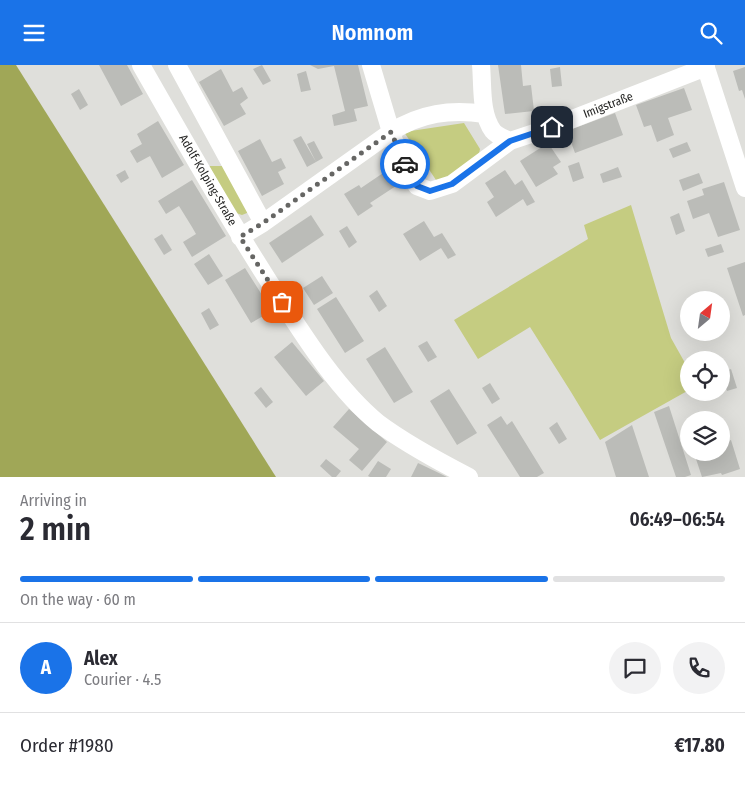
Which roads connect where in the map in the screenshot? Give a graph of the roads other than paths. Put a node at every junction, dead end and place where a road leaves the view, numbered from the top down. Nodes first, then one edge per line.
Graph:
1 (141, 65) edge
2 (177, 65) edge
3 (371, 65) edge
4 (481, 65) edge
5 (706, 66) edge
6 (485, 114) junction
7 (391, 132) junction
8 (510, 141) junction
9 (745, 188) edge
10 (263, 223) junction
11 (240, 237) junction
12 (469, 477) edge

1 - 11 street, Adolf-Kolping-Straße
2 - 10 street
3 - 7 street, Imigstraße
4 - 6 street
5 - 8 street, Imigstraße
5 - 9 street
6 - 7 street
6 - 8 street
7 - 8 street, Imigstraße
7 - 10 street
10 - 11 street
11 - 12 street, Adolf-Kolping-Straße

